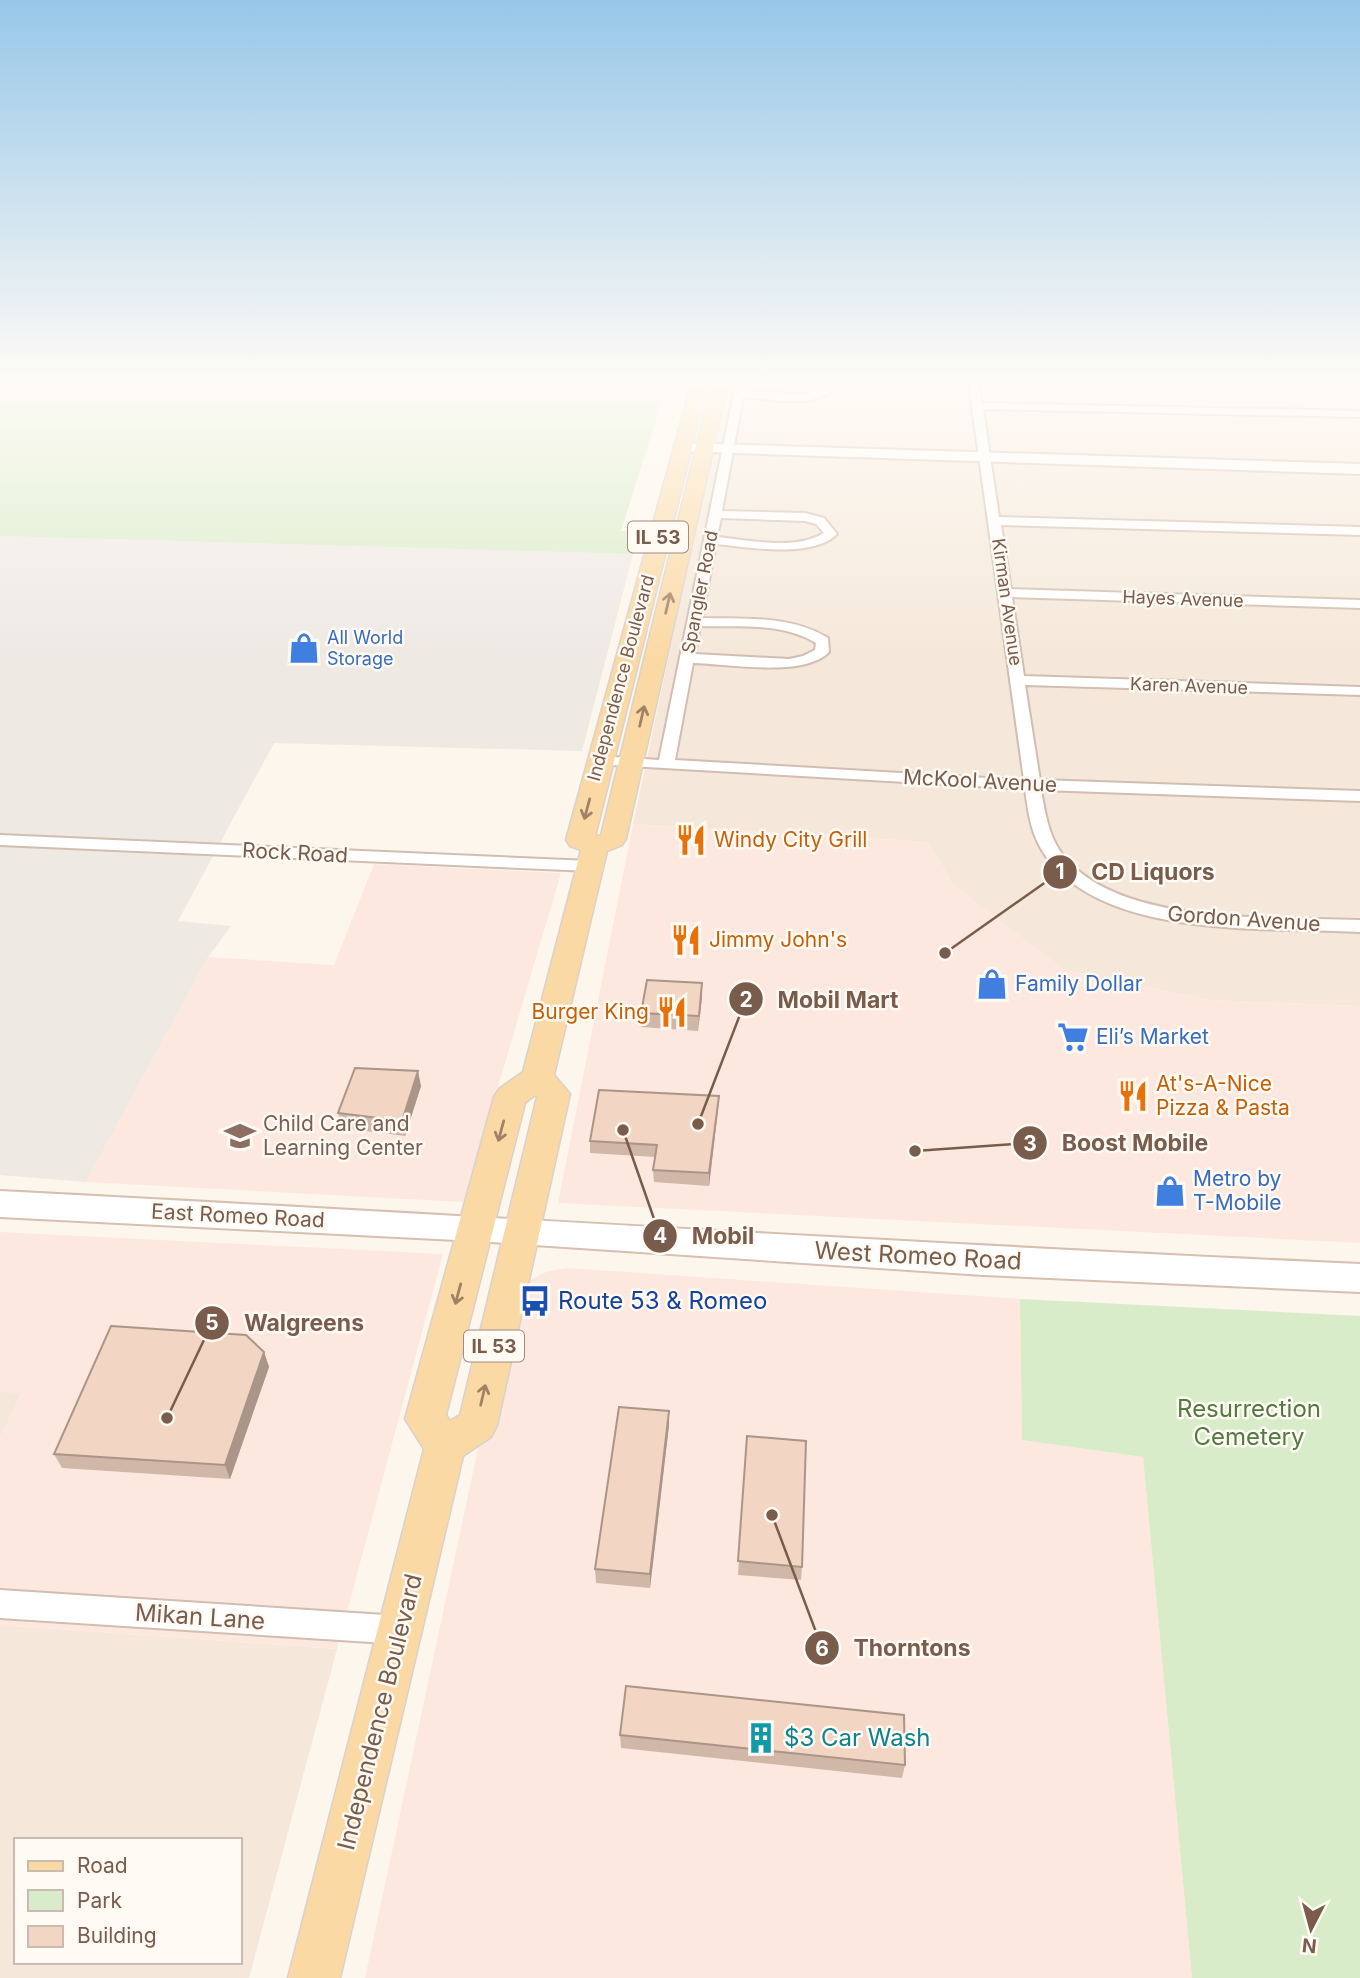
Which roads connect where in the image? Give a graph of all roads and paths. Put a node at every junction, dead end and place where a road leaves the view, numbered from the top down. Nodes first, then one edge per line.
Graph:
1 (687, 470) edge
2 (689, 470) edge
3 (725, 470) edge
4 (987, 470) edge
5 (715, 514) junction
6 (995, 522) junction
7 (1360, 531) edge
8 (710, 540) junction
9 (1006, 593) junction
10 (1360, 604) edge
11 (694, 622) junction
12 (687, 658) junction
13 (1018, 680) junction
14 (1360, 691) edge
15 (600, 761) junction
16 (631, 762) junction
17 (666, 764) junction
18 (1033, 785) junction
19 (1360, 796) edge
20 (0, 840) edge
21 (592, 856) junction
22 (1360, 926) edge
23 (537, 1078) junction
24 (0, 1204) edge
25 (476, 1228) junction
26 (522, 1231) junction
27 (1360, 1278) edge
28 (444, 1445) junction
29 (0, 1604) edge
30 (401, 1630) junction
31 (314, 1978) edge

1 - 15 main road, Independence Boulevard / IL 53
16 -> 2 main road, Independence Boulevard / IL 53
3 - 5 street, Spangler Road
4 - 6 street, Kirman Avenue
5 - 8 street, Spangler Road
5 - 8 street
6 - 7 street
6 - 9 street, Kirman Avenue
8 - 11 street, Spangler Road
9 - 10 street, Hayes Avenue
9 - 13 street, Kirman Avenue
11 - 12 street, Spangler Road
11 - 12 street
12 - 17 street, Spangler Road
13 - 14 street, Karen Avenue
13 - 18 street, Kirman Avenue
15 - 16 street, McKool Avenue
15 -> 21 main road, Independence Boulevard / IL 53
16 - 17 street, McKool Avenue
16 - 21 main road, Independence Boulevard / IL 53
17 - 18 street, McKool Avenue
18 - 19 street, McKool Avenue
18 - 22 street, Gordon Avenue
20 - 21 street, Rock Road
21 - 23 main road, Independence Boulevard / IL 53
23 -> 25 main road, IL 53
23 - 26 main road, IL 53
24 - 25 main road, East Romeo Road
25 - 26 main road, West Romeo Road
25 -> 28 main road, IL 53
26 - 27 main road, West Romeo Road
28 -> 26 main road, IL 53
28 - 30 main road, Independence Boulevard
29 - 30 street, Mikan Lane
30 - 31 main road, Independence Boulevard

